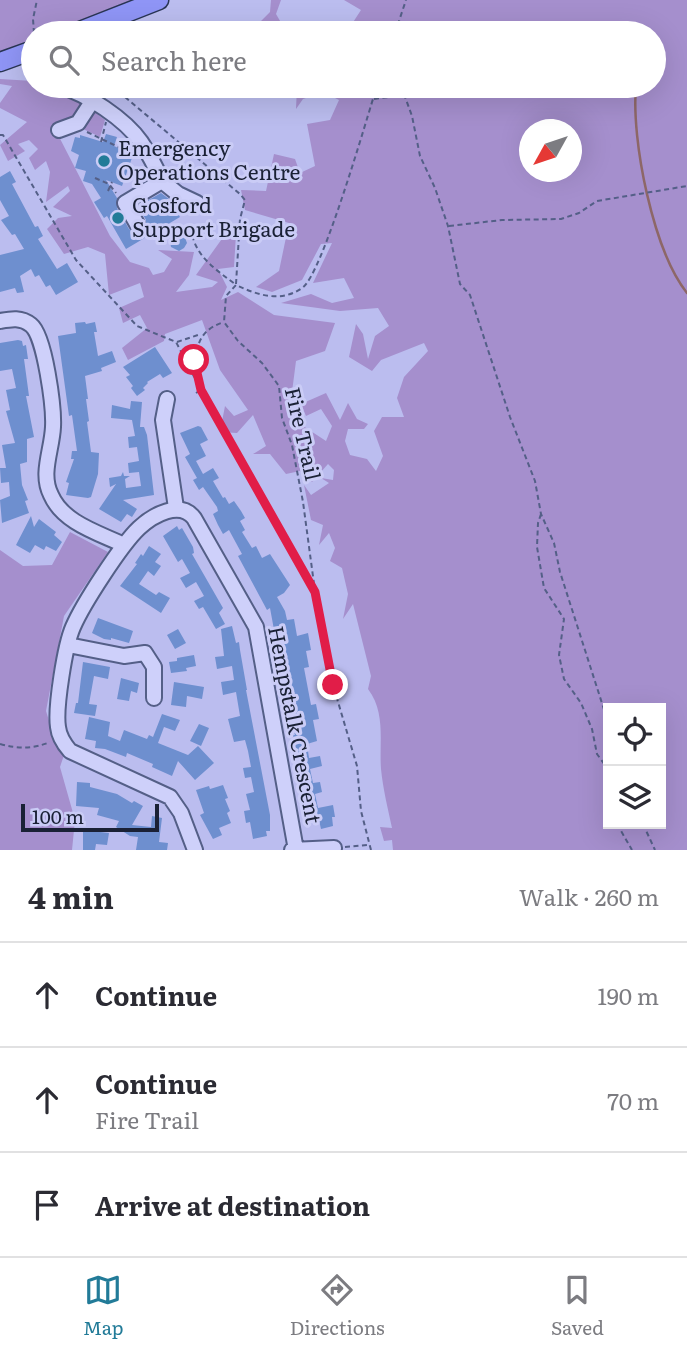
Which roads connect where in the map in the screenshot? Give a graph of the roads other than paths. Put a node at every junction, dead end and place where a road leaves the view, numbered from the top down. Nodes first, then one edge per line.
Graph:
1 (159, 0) edge
2 (106, 21) edge
3 (21, 57) edge
4 (0, 62) edge
5 (90, 98) edge
6 (93, 100) junction
7 (59, 130) dead end
8 (162, 181) junction
9 (197, 203) dead end
10 (138, 224) dead end
11 (0, 321) edge
12 (167, 399) dead end
13 (176, 508) junction
14 (124, 545) junction
15 (68, 645) junction
16 (155, 698) dead end
17 (334, 848) road end
18 (195, 850) edge
19 (294, 850) edge

1 - 2 main road
3 - 4 main road
5 - 6 street
6 - 7 street
6 - 8 street
8 - 9 street
8 - 10 street
11 - 14 street
12 - 13 street
13 - 14 street
13 - 19 street, Hempstalk Crescent
14 - 15 street
15 - 16 street
15 - 18 street
17 - 19 street

